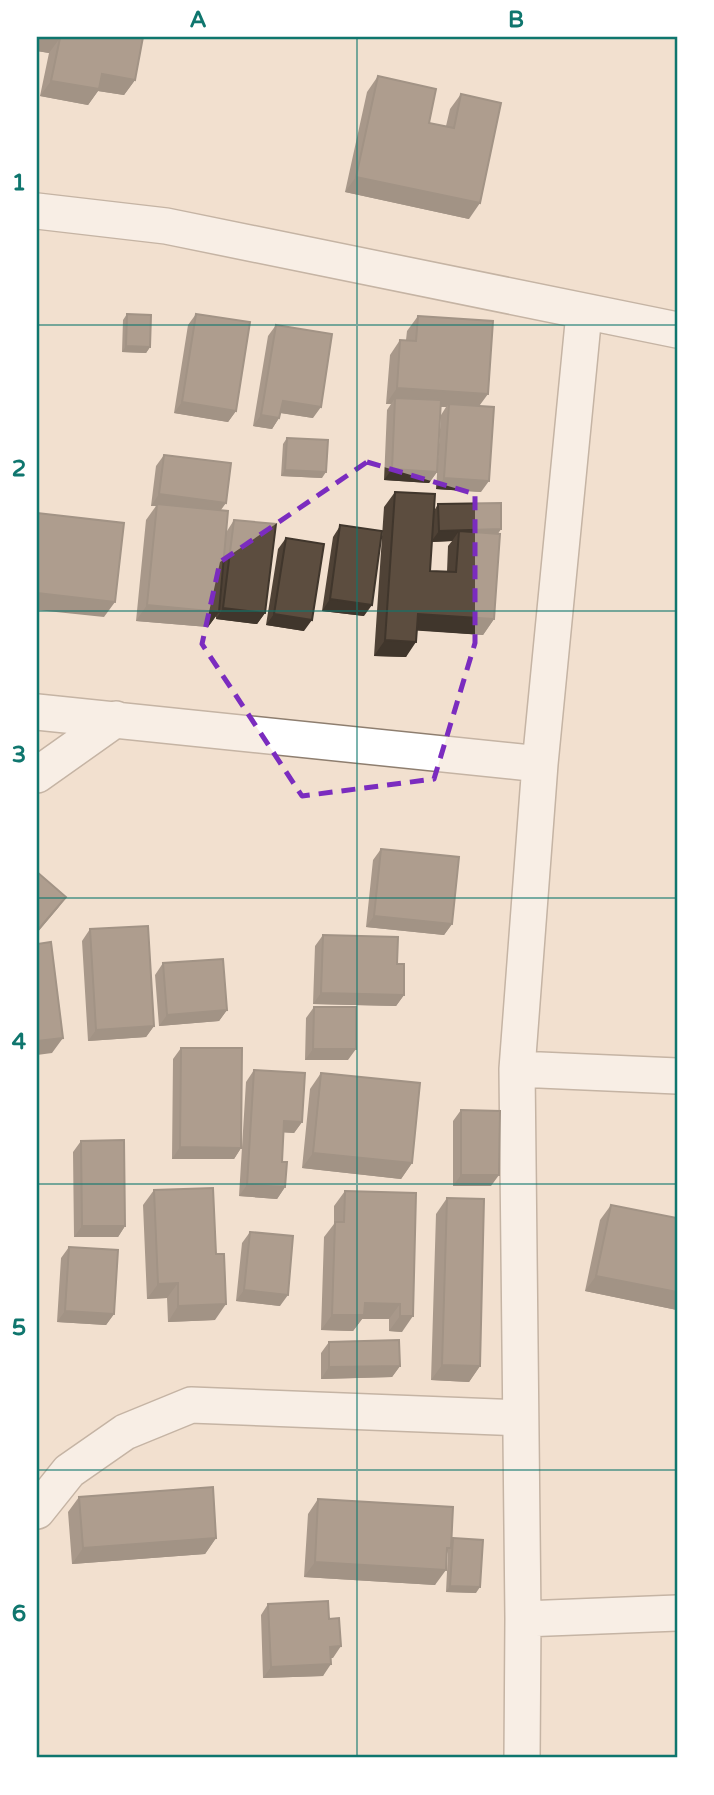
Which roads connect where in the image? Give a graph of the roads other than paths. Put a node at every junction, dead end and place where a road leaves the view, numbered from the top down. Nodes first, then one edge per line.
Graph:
1 (37, 211) edge
2 (584, 313) junction
3 (677, 330) edge
4 (37, 712) edge
5 (116, 719) junction
6 (540, 764) junction
7 (37, 775) edge
8 (517, 1069) junction
9 (677, 1076) edge
10 (520, 1418) junction
11 (37, 1511) edge
12 (677, 1613) edge
13 (523, 1619) junction
14 (522, 1758) edge

1 - 2 street
2 - 3 street
2 - 6 street
4 - 5 street
5 - 6 street
5 - 7 street
6 - 8 street
8 - 9 street
8 - 10 street
10 - 11 street
10 - 13 street
12 - 13 street
13 - 14 street

